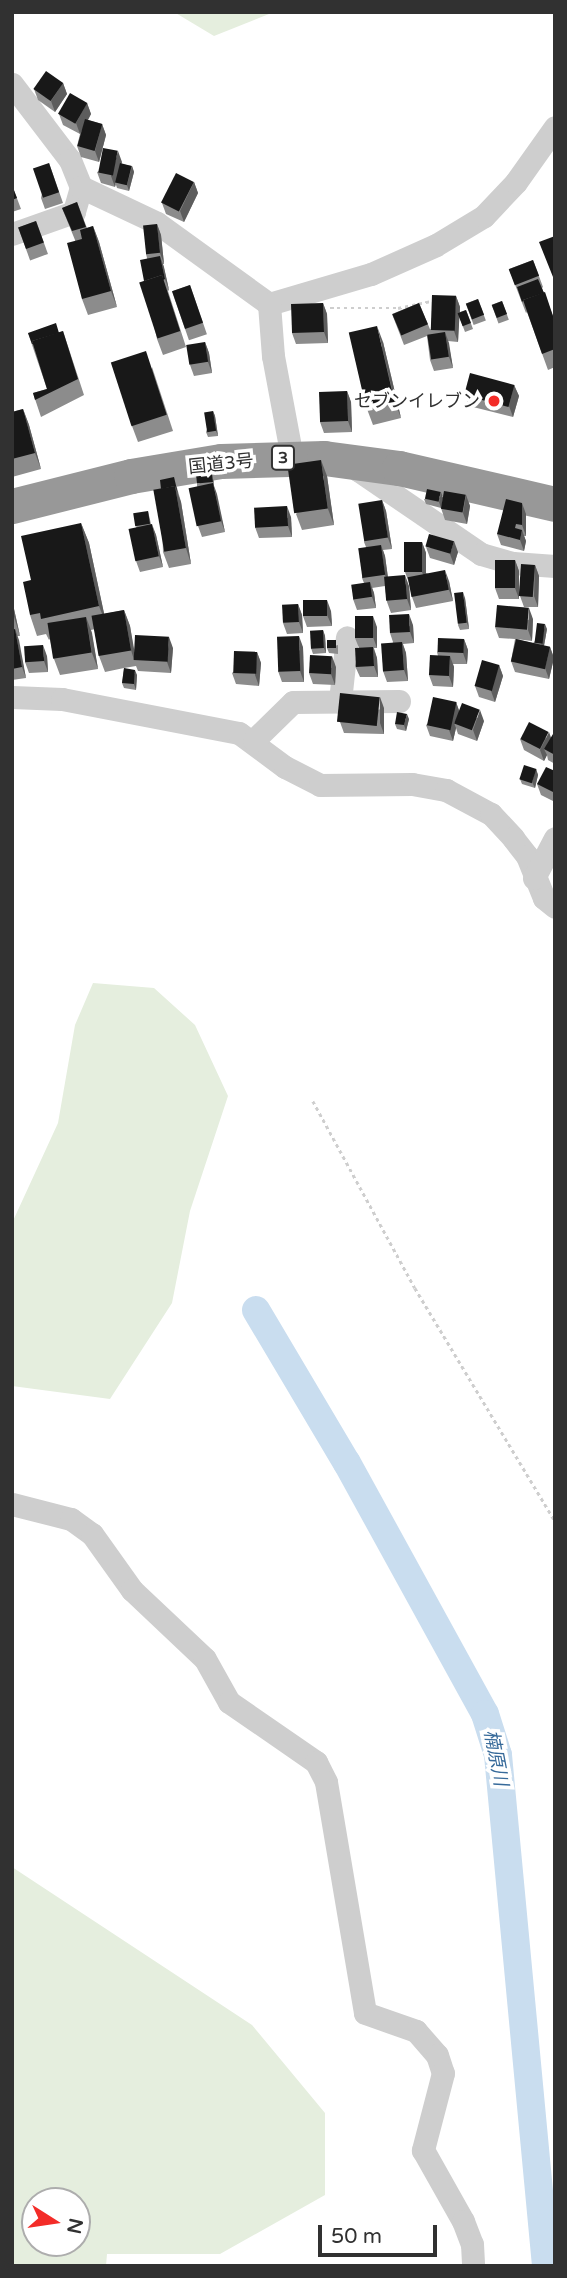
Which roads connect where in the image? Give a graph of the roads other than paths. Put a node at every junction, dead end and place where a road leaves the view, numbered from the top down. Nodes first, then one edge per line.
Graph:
1 (12, 84) edge
2 (555, 127) edge
3 (81, 187) junction
4 (12, 234) edge
5 (269, 304) junction
6 (292, 458) junction
7 (358, 461) junction
8 (555, 504) edge
9 (12, 506) edge
10 (555, 566) edge
11 (347, 637) dead end
12 (12, 697) edge
13 (340, 701) junction
14 (399, 701) dead end
15 (254, 740) junction
16 (555, 838) edge
17 (534, 878) junction
18 (555, 907) edge
19 (12, 1504) edge
20 (473, 2266) edge

1 - 3 street
2 - 5 street
3 - 4 street
3 - 5 street
5 - 6 street
6 - 7 highway, 国道3号 / 3
6 - 9 highway, 国道3号 / 3
7 - 8 highway, 国道3号 / 3
7 - 10 street
11 - 13 street
12 - 15 street
13 - 14 street
13 - 15 street
15 - 17 street
16 - 17 street
17 - 18 street
19 - 20 street

